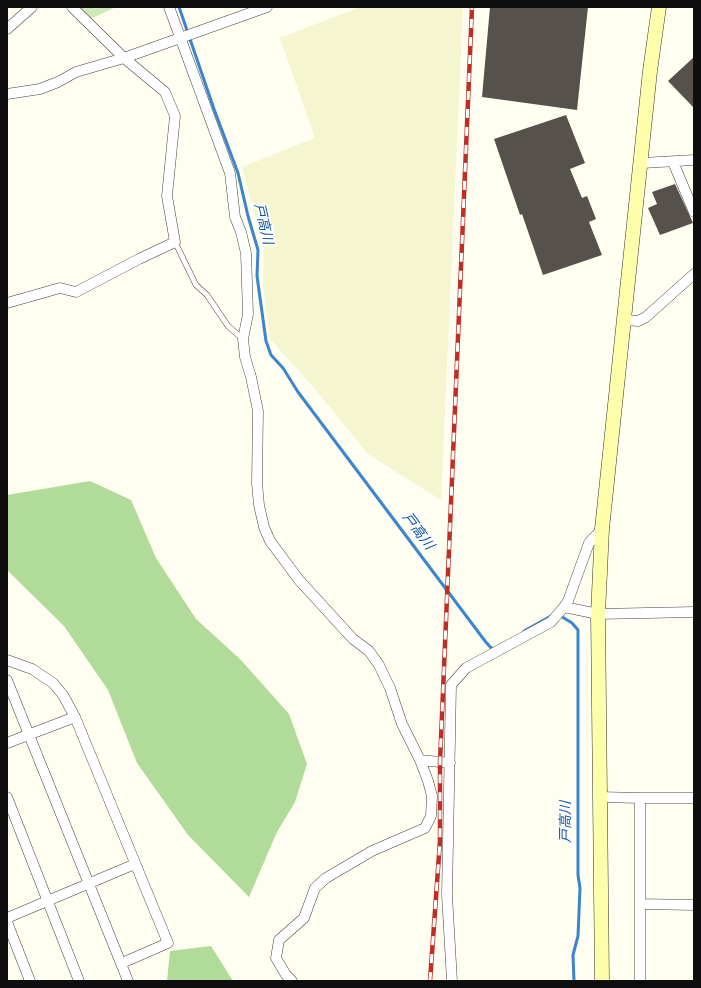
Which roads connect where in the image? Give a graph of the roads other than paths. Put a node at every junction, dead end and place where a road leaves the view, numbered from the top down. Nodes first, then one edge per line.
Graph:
1 (32, 7) edge
2 (72, 7) edge
3 (169, 7) edge
4 (266, 7) edge
5 (659, 7) edge
6 (7, 29) edge
7 (180, 38) junction
8 (124, 58) junction
9 (7, 94) edge
10 (694, 160) edge
11 (674, 162) junction
12 (642, 163) junction
13 (694, 212) edge
14 (175, 242) junction
15 (694, 274) edge
16 (7, 303) edge
17 (625, 320) junction
18 (243, 339) junction
19 (602, 529) junction
20 (564, 607) junction
21 (694, 612) edge
22 (598, 614) junction
23 (7, 660) edge
24 (7, 680) edge
25 (75, 717) junction
26 (30, 734) junction
27 (7, 743) edge
28 (420, 760) junction
29 (450, 763) junction
30 (7, 797) edge
31 (600, 798) junction
32 (640, 798) junction
33 (694, 798) edge
34 (135, 864) junction
35 (90, 884) junction
36 (47, 901) junction
37 (640, 904) junction
38 (694, 906) edge
39 (7, 918) edge
40 (7, 922) edge
41 (122, 963) junction
42 (30, 981) edge
43 (79, 981) edge
44 (128, 981) edge
45 (292, 981) edge
46 (452, 981) edge
47 (602, 981) edge
48 (640, 981) edge

1 - 6 street
2 - 8 street
3 - 7 street
4 - 7 street
5 - 12 street
7 - 8 street
7 - 18 street
8 - 9 street
8 - 14 street
10 - 11 street
11 - 12 street
11 - 13 street
12 - 17 street
14 - 16 street
14 - 18 lane
15 - 17 street
17 - 19 street
18 - 28 street
19 - 20 street
19 - 22 street
20 - 22 street
20 - 29 street
21 - 22 street
22 - 31 street
23 - 25 street
24 - 26 street
25 - 26 street
25 - 34 street
26 - 27 street
26 - 35 street
28 - 29 street
28 - 45 street
29 - 46 street
30 - 36 street
31 - 32 street
31 - 47 street
32 - 33 street
32 - 37 street
34 - 35 street
34 - 41 street
35 - 36 street
35 - 41 street
36 - 39 street
36 - 43 street
37 - 38 street
37 - 48 street
40 - 42 street
41 - 44 street

